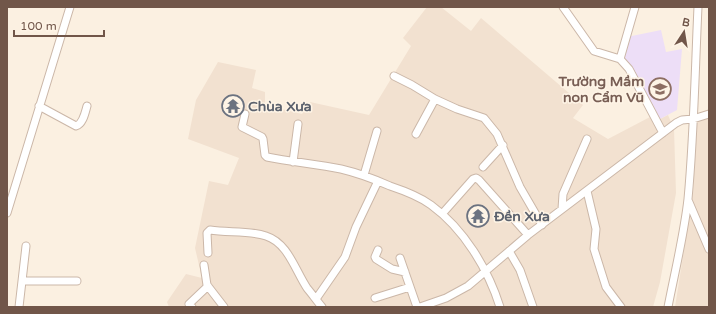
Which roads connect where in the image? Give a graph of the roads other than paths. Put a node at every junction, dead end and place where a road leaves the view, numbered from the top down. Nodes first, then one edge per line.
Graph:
1 (70, 7) edge
2 (563, 7) edge
3 (635, 7) edge
4 (698, 7) edge
5 (620, 59) junction
6 (394, 76) dead end
7 (435, 99) junction
8 (39, 106) junction
9 (87, 106) dead end
10 (245, 114) dead end
11 (709, 114) edge
12 (693, 119) junction
13 (298, 124) dead end
14 (377, 131) dead end
15 (663, 133) junction
16 (416, 134) dead end
17 (587, 139) dead end
18 (503, 145) junction
19 (294, 162) junction
20 (483, 167) dead end
21 (364, 175) junction
22 (378, 181) junction
23 (587, 191) junction
24 (688, 200) junction
25 (562, 209) junction
26 (7, 213) edge
27 (442, 214) junction
28 (542, 225) junction
29 (528, 234) junction
30 (26, 246) dead end
31 (709, 249) edge
32 (378, 250) dead end
33 (509, 251) junction
34 (208, 253) dead end
35 (400, 258) dead end
36 (204, 265) dead end
37 (405, 272) junction
38 (485, 272) junction
39 (22, 281) junction
40 (76, 281) dead end
41 (208, 286) junction
42 (410, 287) junction
43 (375, 298) dead end
44 (316, 299) junction
45 (19, 307) edge
46 (192, 307) edge
47 (224, 307) edge
48 (322, 307) edge
49 (419, 307) edge
50 (500, 307) edge
51 (533, 307) edge
52 (621, 307) edge
53 (668, 307) edge

1 - 8 street
2 - 5 street
3 - 5 street
4 - 12 street
5 - 15 street
6 - 7 street
7 - 16 street
7 - 18 street
8 - 9 street
8 - 26 street
10 - 19 street
11 - 12 street
12 - 15 street
12 - 24 street
13 - 19 street
14 - 21 street
15 - 23 street
17 - 25 street
18 - 20 street
18 - 28 street
19 - 21 street
21 - 22 street
22 - 27 street
22 - 44 street
23 - 25 street
23 - 52 street
24 - 31 street
24 - 53 street
25 - 28 street
27 - 29 street
27 - 38 street
28 - 29 street
29 - 33 street
30 - 39 street
32 - 37 street
33 - 38 street
33 - 51 street
34 - 44 street
35 - 37 street
36 - 41 street
37 - 42 street
38 - 49 street
38 - 50 street
39 - 40 street
39 - 45 street
41 - 46 street
41 - 47 street
42 - 43 street
42 - 49 street
44 - 48 street

